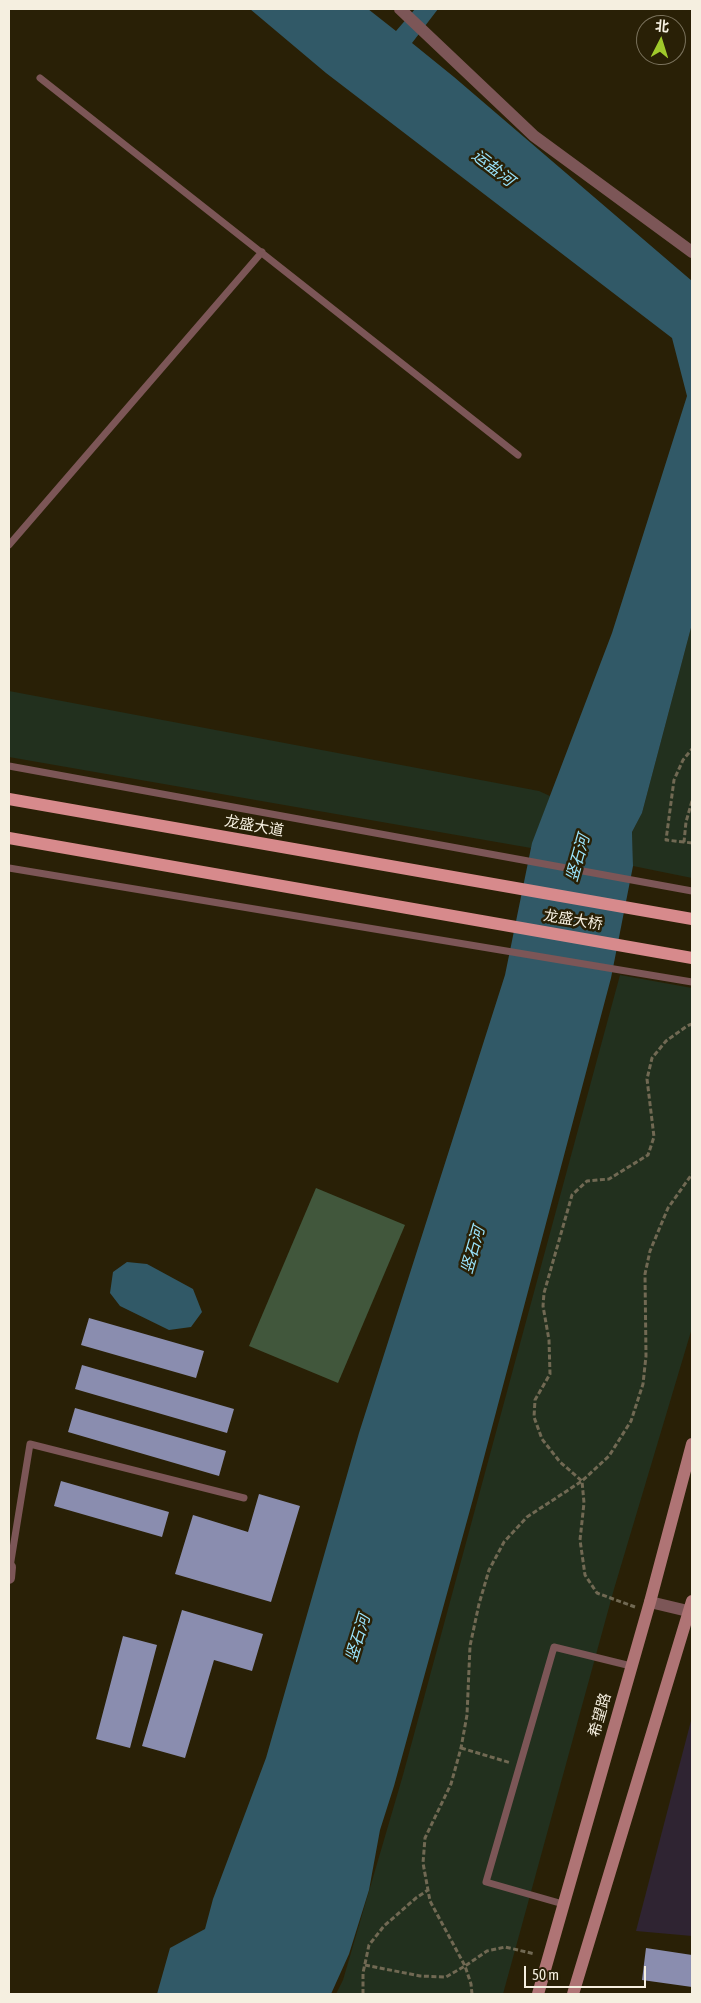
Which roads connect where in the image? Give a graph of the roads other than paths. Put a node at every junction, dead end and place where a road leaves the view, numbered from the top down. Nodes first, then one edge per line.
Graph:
1 (403, 11) edge
2 (40, 78) dead end
3 (262, 252) junction
4 (692, 252) edge
5 (518, 455) dead end
6 (9, 545) edge
7 (9, 766) edge
8 (9, 799) edge
9 (9, 838) edge
10 (9, 868) edge
11 (494, 885) joint
12 (692, 890) edge
13 (692, 919) edge
14 (692, 958) edge
15 (692, 982) edge
16 (692, 1444) edge
17 (244, 1498) dead end
18 (9, 1570) edge
19 (649, 1606) junction
20 (691, 1608) edge
21 (631, 1666) junction
22 (563, 1904) junction
23 (538, 1994) edge
24 (573, 1994) edge

1 - 4 street
2 - 3 lane
3 - 5 lane
3 - 6 lane
7 - 12 lane
8 - 11 main road, 龙盛大道
9 - 14 main road, 龙盛大桥
10 - 15 lane
11 - 13 main road, 龙盛大桥
16 - 19 main road, 希望路
17 - 18 lane
19 - 20 street
19 - 21 main road, 希望路
20 - 24 main road
21 - 22 main road, 希望路
21 - 22 lane
22 - 23 main road, 希望路

